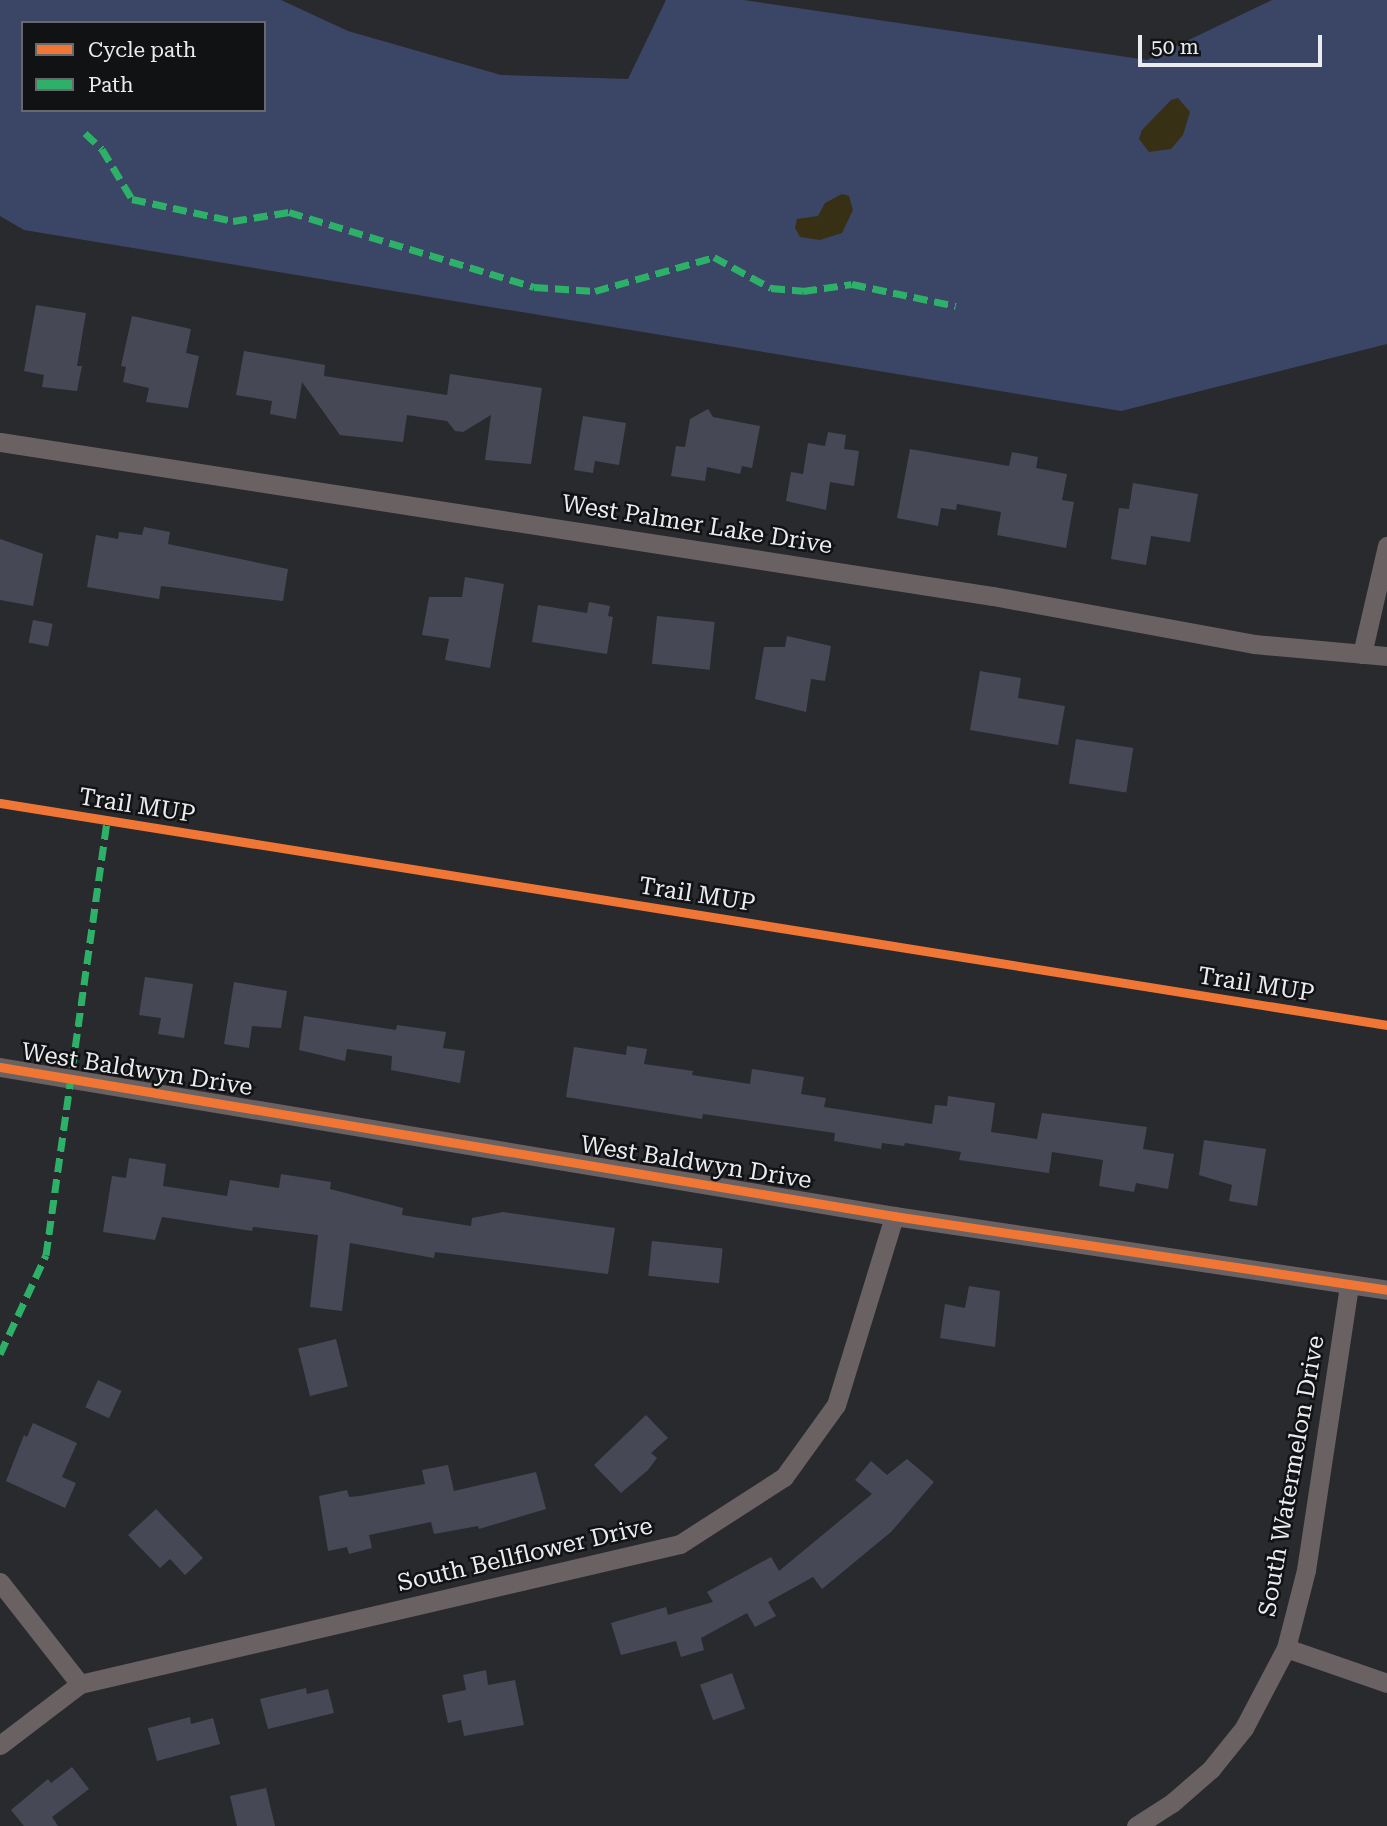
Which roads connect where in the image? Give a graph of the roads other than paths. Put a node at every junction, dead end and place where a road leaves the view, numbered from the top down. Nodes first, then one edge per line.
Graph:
1 (0, 443) edge
2 (1387, 547) edge
3 (1362, 654) junction
4 (1387, 656) edge
5 (0, 1067) edge
6 (894, 1216) junction
7 (1349, 1284) junction
8 (1387, 1290) edge
9 (0, 1582) edge
10 (1286, 1648) junction
11 (1387, 1683) edge
12 (80, 1684) junction
13 (0, 1745) edge
14 (1136, 1826) edge

1 - 3 street, West Palmer Lake Drive
2 - 3 street
3 - 4 street, West Palmer Lake Drive
5 - 6 street, West Baldwyn Drive
6 - 7 street, West Baldwyn Drive
6 - 12 street, South Bellflower Drive
7 - 8 street, West Baldwyn Drive
7 - 10 street, South Watermelon Drive
9 - 12 street
10 - 11 street
10 - 14 street, South Watermelon Drive
12 - 13 street, South Bellflower Drive

